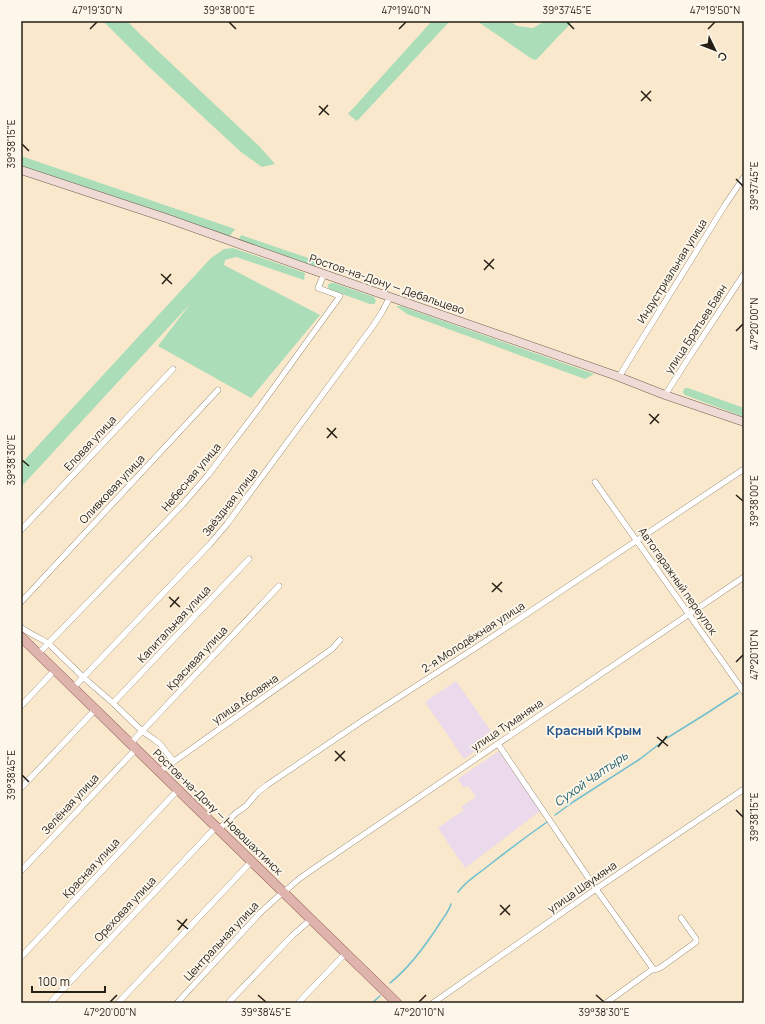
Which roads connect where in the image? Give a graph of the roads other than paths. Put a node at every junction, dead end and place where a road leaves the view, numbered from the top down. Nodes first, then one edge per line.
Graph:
1 (21, 170) edge
2 (744, 176) edge
3 (324, 274) junction
4 (744, 274) edge
5 (390, 298) junction
6 (173, 369) dead end
7 (619, 377) junction
8 (218, 390) dead end
9 (665, 395) junction
10 (744, 422) edge
11 (744, 468) edge
12 (595, 482) dead end
13 (21, 530) edge
14 (638, 541) junction
15 (249, 559) dead end
16 (744, 577) edge
17 (279, 586) dead end
18 (21, 602) edge
19 (690, 614) junction
20 (21, 627) edge
21 (21, 638) edge
22 (340, 640) dead end
23 (21, 642) edge
24 (48, 643) junction
25 (38, 654) junction
26 (53, 672) junction
27 (83, 677) junction
28 (73, 688) junction
29 (744, 692) edge
30 (113, 703) junction
31 (21, 706) edge
32 (93, 712) junction
33 (142, 731) junction
34 (498, 744) junction
35 (132, 748) junction
36 (174, 761) junction
37 (159, 772) junction
38 (21, 788) edge
39 (744, 789) edge
40 (176, 792) junction
41 (217, 829) junction
42 (249, 864) junction
43 (21, 871) edge
44 (596, 889) junction
45 (283, 893) junction
46 (681, 918) dead end
47 (309, 921) junction
48 (344, 955) junction
49 (21, 957) edge
50 (653, 969) junction
51 (50, 1003) edge
52 (118, 1003) edge
53 (177, 1003) edge
54 (228, 1003) edge
55 (298, 1003) edge
56 (394, 1003) edge
57 (397, 1003) edge
58 (434, 1003) edge
59 (606, 1003) edge

1 - 3 street, Ростов-на-Дону — Дебальцево
2 - 7 street, Индустриальная улица
3 - 5 street, Ростов-на-Дону — Дебальцево
3 - 24 street, Небесная улица
4 - 9 street, улица Братьев Баян
5 - 7 street, Ростов-на-Дону — Дебальцево
5 - 27 street, Звёздная улица
6 - 13 street, Еловая улица
7 - 9 street, Ростов-на-Дону — Дебальцево
8 - 18 street, Оливковая улица
9 - 10 street, Ростов-на-Дону — Дебальцево
11 - 14 street, 2-я Молодёжная улица
12 - 14 street, Автогаражный переулок
14 - 19 street, Автогаражный переулок
14 - 41 street, 2-я Молодёжная улица
15 - 30 street, Капитальная улица
16 - 19 street, улица Туманяна
17 - 33 street, Красивая улица
19 - 29 street, Автогаражный переулок
19 - 34 street, улица Туманяна
20 - 24 street
21 - 25 main road, Ростов-на-Дону — Новошахтинск
22 - 36 street, улица Абовяна
23 - 26 main road, Ростов-на-Дону — Новошахтинск
24 - 25 street, Небесная улица
24 - 27 street
25 - 28 main road, Ростов-на-Дону — Новошахтинск
26 - 31 street
26 - 32 main road, Ростов-на-Дону — Новошахтинск
27 - 28 street, Звёздная улица
27 - 30 street
28 - 35 main road, Ростов-на-Дону — Новошахтинск
30 - 33 street
32 - 35 main road, Ростов-на-Дону — Новошахтинск
32 - 38 street
33 - 35 street, Красивая улица
33 - 36 street
34 - 44 street
34 - 45 street, улица Туманяна
35 - 37 main road, Ростов-на-Дону — Новошахтинск
35 - 40 main road, Ростов-на-Дону — Новошахтинск
35 - 43 street, Зелёная улица
36 - 37 street, улица Абовяна
37 - 41 main road, Ростов-на-Дону — Новошахтинск
39 - 44 street, улица Шаумяна
40 - 41 main road, Ростов-на-Дону — Новошахтинск
40 - 49 street, Красная улица
41 - 42 main road, Ростов-на-Дону — Новошахтинск
41 - 45 main road, Ростов-на-Дону — Новошахтинск
41 - 51 street, Ореховая улица
42 - 45 main road, Ростов-на-Дону — Новошахтинск
42 - 52 street
44 - 50 street
44 - 58 street, улица Шаумяна
45 - 47 main road, Ростов-на-Дону — Новошахтинск
45 - 53 street, Центральная улица
45 - 57 main road, Ростов-на-Дону — Новошахтинск
46 - 50 street
47 - 48 main road, Ростов-на-Дону — Новошахтинск
47 - 54 street
48 - 55 street
48 - 56 main road, Ростов-на-Дону — Новошахтинск
50 - 59 street

